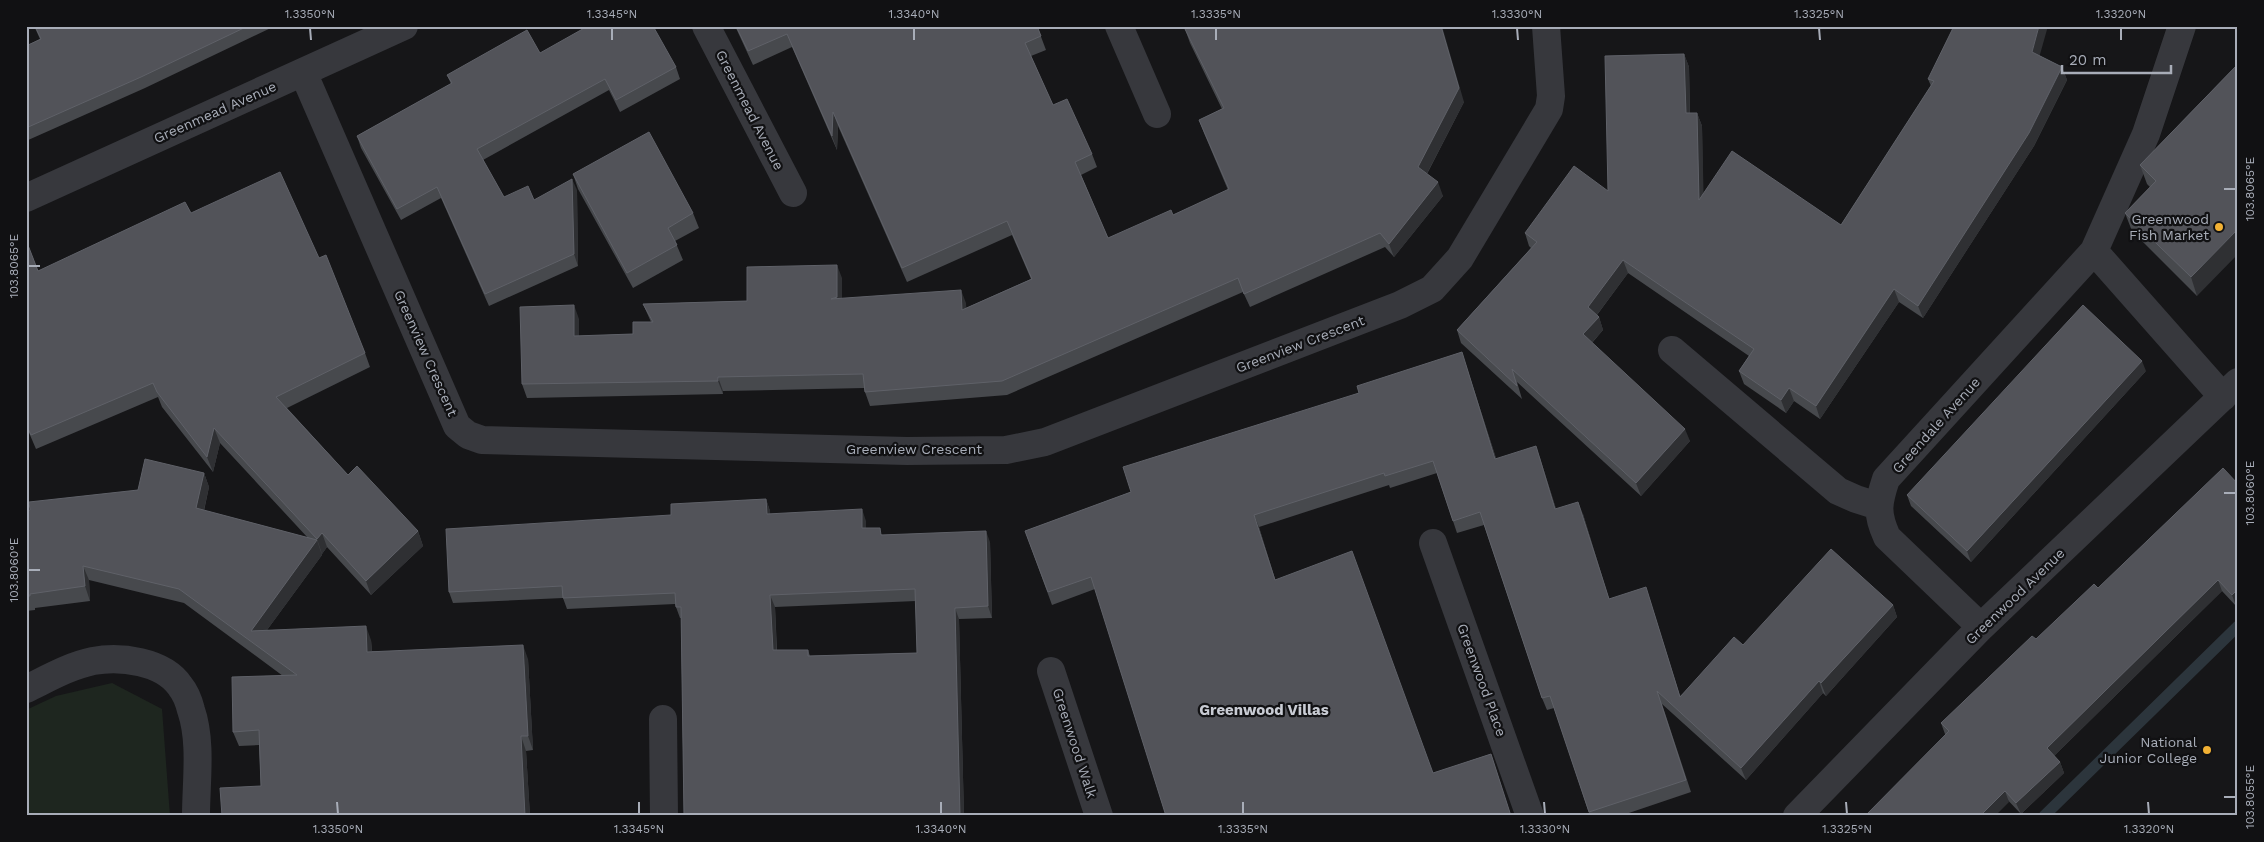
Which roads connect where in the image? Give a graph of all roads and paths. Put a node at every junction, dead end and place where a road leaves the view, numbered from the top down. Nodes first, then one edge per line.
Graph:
1 (404, 26) edge
2 (706, 26) edge
3 (1119, 26) edge
4 (1546, 26) edge
5 (2182, 26) edge
6 (303, 72) junction
7 (1157, 114) dead end
8 (793, 193) dead end
9 (26, 198) edge
10 (2094, 251) junction
11 (1672, 350) dead end
12 (2230, 390) edge
13 (1878, 506) junction
14 (1433, 543) dead end
15 (1981, 627) junction
16 (1051, 671) dead end
17 (26, 689) edge
18 (663, 719) dead end
19 (196, 816) edge
20 (664, 816) edge
21 (1099, 816) edge
22 (1530, 816) edge
23 (1797, 816) edge

1 - 6 street, Greenmead Avenue
2 - 8 street, Greenmead Avenue
3 - 7 street
4 - 6 street, Greenview Crescent
5 - 10 street, Greendale Avenue
6 - 9 street, Greenmead Avenue
10 - 12 street
10 - 13 street, Greendale Avenue
11 - 13 street
12 - 15 street, Greenwood Avenue
13 - 15 street
14 - 22 street, Greenwood Place
15 - 23 street, Greenwood Avenue
16 - 21 street, Greenwood Walk
17 - 19 street
18 - 20 street

